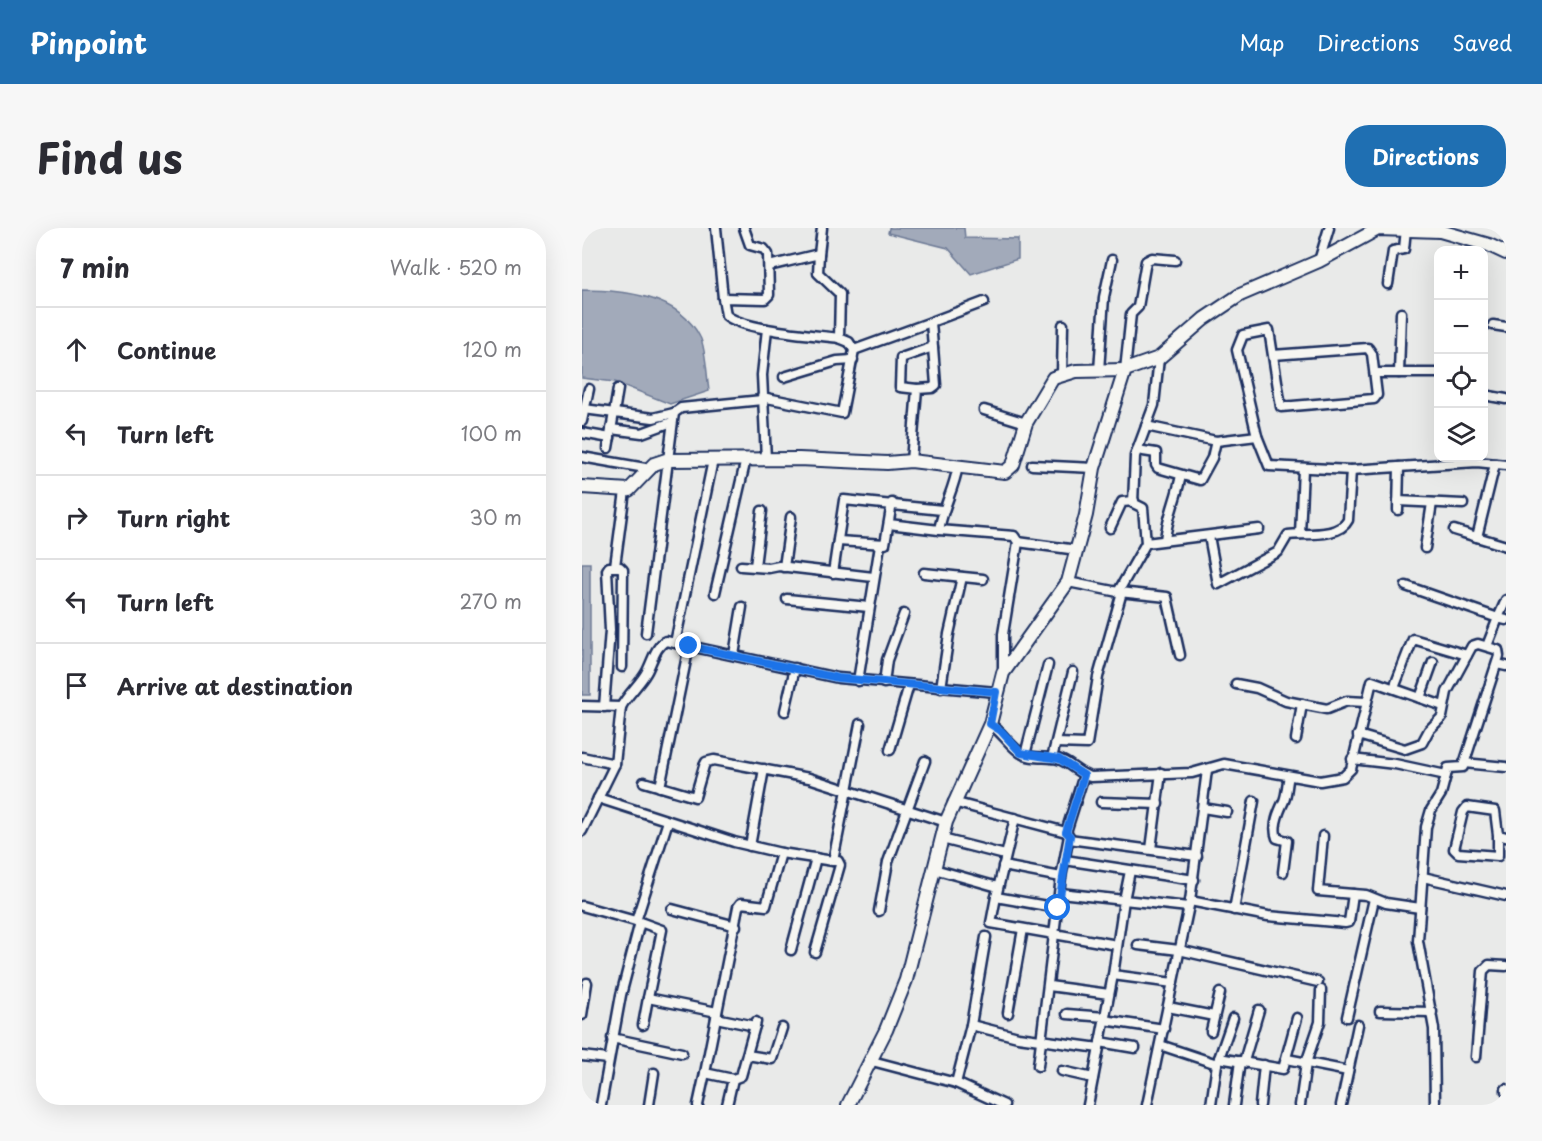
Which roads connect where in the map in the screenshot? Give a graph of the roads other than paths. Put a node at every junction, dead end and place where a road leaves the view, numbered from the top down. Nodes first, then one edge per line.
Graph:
1 (716, 228) edge
2 (744, 228) edge
3 (822, 228) edge
4 (1329, 228) edge
5 (1378, 228) edge
6 (1406, 229) edge
7 (1440, 229) edge
8 (1467, 232) edge
9 (1506, 252) edge
10 (819, 254) junction
11 (1112, 260) dead end
12 (1176, 260) dead end
13 (1318, 261) junction
14 (769, 266) junction
15 (1388, 284) dead end
16 (723, 298) junction
17 (984, 302) dead end
18 (1401, 313) dead end
19 (931, 322) junction
20 (1063, 325) dead end
21 (1493, 325) dead end
22 (1506, 327) edge
23 (767, 329) junction
24 (839, 338) junction
25 (933, 347) junction
26 (854, 350) junction
27 (1273, 355) junction
28 (1159, 358) junction
29 (853, 360) junction
30 (1125, 370) junction
31 (1099, 371) junction
32 (1375, 373) junction
33 (1399, 373) junction
34 (1062, 374) junction
35 (1434, 374) edge
36 (784, 377) dead end
37 (589, 389) dead end
38 (618, 389) dead end
39 (917, 389) junction
40 (1488, 396) edge
41 (762, 399) junction
42 (1506, 399) edge
43 (584, 409) junction
44 (984, 411) dead end
45 (613, 413) junction
46 (673, 418) junction
47 (582, 421) edge
48 (1026, 423) junction
49 (1146, 426) junction
50 (611, 429) junction
51 (582, 433) edge
52 (1257, 436) junction
53 (610, 438) junction
54 (1216, 441) junction
55 (608, 448) dead end
56 (1137, 450) junction
57 (582, 457) edge
58 (746, 459) junction
59 (766, 459) junction
60 (666, 460) junction
61 (713, 460) junction
62 (911, 461) junction
63 (1436, 462) edge
64 (1461, 462) edge
65 (1496, 464) junction
66 (1032, 465) dead end
67 (1506, 465) edge
68 (958, 466) junction
69 (1399, 467) junction
70 (1094, 468) junction
71 (651, 469) junction
72 (1303, 469) junction
73 (1352, 470) junction
74 (1181, 476) junction
75 (582, 487) edge
76 (624, 491) junction
77 (1134, 501) junction
78 (1432, 502) junction
79 (892, 503) junction
80 (1463, 504) dead end
81 (942, 510) junction
82 (762, 512) dead end
83 (791, 517) dead end
84 (889, 524) junction
85 (1110, 528) dead end
86 (1259, 529) dead end
87 (939, 530) junction
88 (1454, 530) dead end
89 (1300, 534) junction
90 (1209, 536) junction
91 (1477, 537) junction
92 (1165, 540) junction
93 (838, 541) junction
94 (1018, 542) junction
95 (1146, 543) junction
96 (880, 545) junction
97 (1506, 546) edge
98 (1425, 548) dead end
99 (1077, 550) junction
100 (615, 566) junction
101 (741, 566) dead end
102 (755, 566) junction
103 (784, 567) junction
104 (833, 573) junction
105 (924, 573) dead end
106 (962, 577) junction
107 (873, 578) junction
108 (983, 579) dead end
109 (1068, 582) junction
110 (1406, 586) dead end
111 (1120, 592) junction
112 (715, 593) dead end
113 (787, 599) dead end
114 (1506, 600) edge
115 (742, 607) dead end
116 (869, 607) junction
117 (904, 614) dead end
118 (1502, 619) edge
119 (646, 633) dead end
120 (675, 643) junction
121 (689, 646) junction
122 (1487, 646) junction
123 (734, 655) junction
124 (1180, 655) dead end
125 (1467, 655) junction
126 (1433, 662) dead end
127 (1497, 664) junction
128 (1048, 665) dead end
129 (1506, 666) edge
130 (622, 667) dead end
131 (795, 668) junction
132 (1073, 672) dead end
133 (1003, 673) junction
134 (858, 681) junction
135 (884, 683) junction
136 (1236, 684) dead end
137 (909, 686) junction
138 (941, 688) junction
139 (1395, 688) junction
140 (996, 692) junction
141 (1420, 698) junction
142 (1366, 702) junction
143 (1302, 704) junction
144 (582, 706) edge
145 (1443, 706) junction
146 (604, 707) junction
147 (621, 707) junction
148 (785, 711) dead end
149 (860, 724) dead end
150 (990, 724) junction
151 (1358, 735) junction
152 (1296, 739) dead end
153 (1056, 742) junction
154 (890, 750) dead end
155 (1025, 755) junction
156 (582, 757) edge
157 (1052, 758) junction
158 (1352, 759) junction
159 (925, 761) dead end
160 (1464, 763) junction
161 (615, 764) junction
162 (1506, 767) edge
163 (764, 769) junction
164 (1208, 770) junction
165 (1161, 773) junction
166 (1084, 775) junction
167 (1288, 776) junction
168 (1446, 776) junction
169 (644, 782) dead end
170 (660, 787) junction
171 (848, 791) junction
172 (598, 798) junction
173 (1254, 801) dead end
174 (953, 802) junction
175 (1101, 802) dead end
176 (1158, 804) junction
177 (1203, 808) junction
178 (908, 810) junction
179 (1227, 812) dead end
180 (1015, 818) junction
181 (668, 821) junction
182 (946, 822) junction
183 (582, 831) edge
184 (1067, 836) junction
185 (1323, 836) dead end
186 (1502, 836) edge
187 (942, 839) junction
188 (750, 846) junction
189 (1151, 849) junction
190 (781, 853) junction
191 (1005, 855) junction
192 (1197, 856) junction
193 (816, 858) junction
194 (1065, 860) junction
195 (833, 861) junction
196 (1003, 866) junction
197 (934, 869) junction
198 (1130, 870) junction
199 (1283, 872) dead end
200 (1061, 877) junction
201 (1423, 877) junction
202 (1194, 880) junction
203 (998, 887) junction
204 (1060, 893) junction
205 (1353, 894) junction
206 (1506, 896) edge
207 (996, 897) junction
208 (1374, 899) junction
209 (1124, 900) junction
210 (1189, 904) junction
211 (582, 906) edge
212 (1058, 908) junction
213 (1420, 908) junction
214 (672, 909) dead end
215 (1234, 910) junction
216 (879, 911) dead end
217 (638, 922) junction
218 (736, 926) junction
219 (1023, 929) junction
220 (1056, 936) junction
221 (986, 937) dead end
222 (1117, 945) junction
223 (1138, 945) dead end
224 (791, 950) dead end
225 (1179, 950) junction
226 (815, 952) dead end
227 (1506, 966) edge
228 (1113, 975) junction
229 (586, 983) dead end
230 (1173, 984) junction
231 (1049, 986) junction
232 (1220, 993) dead end
233 (1109, 994) junction
234 (648, 998) junction
235 (1168, 1006) junction
236 (1259, 1010) dead end
237 (1380, 1011) dead end
238 (1432, 1012) junction
239 (1008, 1013) dead end
240 (1068, 1014) dead end
241 (716, 1015) junction
242 (582, 1016) edge
243 (1214, 1016) junction
244 (1347, 1017) dead end
245 (1233, 1018) dead end
246 (1297, 1018) dead end
247 (1104, 1019) junction
248 (643, 1025) dead end
249 (970, 1025) junction
250 (1358, 1025) dead end
251 (782, 1028) dead end
252 (1164, 1029) junction
253 (1211, 1031) dead end
254 (612, 1038) junction
255 (1041, 1041) junction
256 (1099, 1045) junction
257 (1160, 1045) junction
258 (1136, 1048) dead end
259 (682, 1053) dead end
260 (747, 1055) junction
261 (582, 1056) edge
262 (1476, 1057) dead end
263 (608, 1059) junction
264 (1287, 1059) junction
265 (872, 1061) junction
266 (1218, 1061) junction
267 (1242, 1061) junction
268 (1306, 1063) junction
269 (1264, 1065) junction
270 (1038, 1066) dead end
271 (1062, 1071) dead end
272 (1348, 1071) junction
273 (654, 1073) dead end
274 (705, 1073) junction
275 (1093, 1078) junction
276 (733, 1079) junction
277 (956, 1083) junction
278 (730, 1104) edge
279 (601, 1105) edge
280 (649, 1105) edge
281 (698, 1105) edge
282 (848, 1105) edge
283 (1004, 1105) edge
284 (1088, 1105) edge
285 (1147, 1105) edge
286 (1211, 1105) edge
287 (1234, 1105) edge
288 (1260, 1105) edge
289 (1299, 1105) edge
290 (1341, 1105) edge
291 (1435, 1105) edge

1 - 16 street
2 - 14 street
3 - 10 street
4 - 13 street
5 - 6 street
5 - 13 street
6 - 7 street
6 - 15 street
7 - 8 street
8 - 9 street
10 - 14 street
10 - 24 street
11 - 31 street
12 - 30 street
13 - 28 street
14 - 16 street
16 - 23 street
17 - 19 street
18 - 33 street
19 - 25 street
19 - 26 street
20 - 34 street
21 - 22 street
23 - 24 street
23 - 41 street
24 - 26 street
25 - 39 street
25 - 39 street
26 - 29 street
27 - 32 street
27 - 32 street
27 - 52 street
28 - 30 street
28 - 49 street
29 - 36 street
29 - 41 street
30 - 31 street
30 - 70 street
31 - 34 street
32 - 33 street
33 - 35 street
34 - 48 street
37 - 43 street
38 - 45 street
39 - 62 street
40 - 42 street
41 - 46 street
41 - 59 street
43 - 45 street
43 - 47 street
44 - 48 street
45 - 46 street
45 - 50 street
46 - 50 street
46 - 60 street
48 - 68 street
49 - 54 street
49 - 56 street
50 - 53 street
51 - 53 street
52 - 54 street
52 - 72 street
53 - 55 street
54 - 74 street
56 - 74 street
56 - 77 street
57 - 71 street
58 - 59 street
58 - 61 street
58 - 112 street
59 - 62 street
60 - 61 street
60 - 71 street
60 - 119 street
61 - 120 street
62 - 68 street
63 - 69 street
64 - 65 street
65 - 67 street
65 - 91 street
66 - 70 street
68 - 81 street
69 - 73 street
69 - 78 street
70 - 99 street
71 - 76 street
72 - 73 street
72 - 89 street
73 - 89 street
74 - 92 street
75 - 76 street
76 - 100 street
77 - 85 street
77 - 95 street
78 - 80 street
78 - 98 street
79 - 81 street
79 - 84 street
79 - 93 street
81 - 87 street
82 - 102 street
83 - 103 street
84 - 87 street
84 - 96 street
86 - 90 street
87 - 94 street
88 - 91 street
89 - 90 street
90 - 92 street
91 - 97 street
92 - 95 street
93 - 96 street
93 - 104 street
94 - 99 street
94 - 133 street
95 - 111 street
96 - 107 street
99 - 109 street
100 - 130 street
100 - 146 street
101 - 102 street
102 - 103 street
103 - 104 street
104 - 107 street
105 - 106 street
106 - 108 street
106 - 138 street
107 - 116 street
109 - 111 street
109 - 133 street
110 - 118 street
111 - 124 street
111 - 153 street
113 - 116 street
114 - 118 street
115 - 123 street
116 - 134 street
117 - 135 street
118 - 122 street
120 - 121 street
120 - 147 street
121 - 123 street
121 - 170 street
122 - 125 street
122 - 127 street
123 - 131 street
125 - 139 street
125 - 145 street
126 - 141 street
127 - 129 street
127 - 160 street
128 - 155 street
131 - 134 street
131 - 148 street
132 - 153 street
133 - 140 street
134 - 135 street
135 - 137 street
136 - 143 street
137 - 138 street
137 - 154 street
138 - 140 street
139 - 141 street
139 - 142 street
140 - 150 street
141 - 145 street
142 - 143 street
142 - 151 street
143 - 152 street
144 - 146 street
145 - 151 street
146 - 147 street
147 - 161 street
149 - 171 street
150 - 155 street
150 - 174 street
151 - 158 street
153 - 157 street
155 - 157 street
156 - 161 street
157 - 166 street
158 - 167 street
158 - 168 street
159 - 178 street
160 - 162 street
160 - 168 street
161 - 172 street
163 - 170 street
163 - 171 street
163 - 188 street
164 - 165 street
164 - 167 street
164 - 177 street
165 - 166 street
165 - 176 street
166 - 184 street
167 - 199 street
168 - 201 street
169 - 170 street
171 - 178 street
171 - 195 street
172 - 181 street
172 - 183 street
173 - 215 street
174 - 180 street
174 - 182 street
175 - 176 street
176 - 189 street
177 - 179 street
177 - 192 street
178 - 182 street
178 - 216 street
180 - 184 street
180 - 191 street
181 - 188 street
181 - 217 street
182 - 187 street
184 - 189 street
184 - 194 street
185 - 205 street
186 - 186 street
187 - 191 street
187 - 197 street
188 - 190 street
189 - 192 street
190 - 193 street
190 - 218 street
191 - 196 street
192 - 202 street
193 - 195 street
193 - 224 street
194 - 198 street
194 - 200 street
195 - 226 street
196 - 200 street
196 - 203 street
197 - 203 street
197 - 265 street
198 - 202 street
198 - 209 street
200 - 204 street
201 - 206 street
201 - 213 street
202 - 210 street
203 - 207 street
204 - 209 street
204 - 212 street
205 - 208 street
205 - 215 street
207 - 212 street
207 - 219 street
208 - 213 street
208 - 244 street
209 - 210 street
209 - 222 street
210 - 215 street
210 - 225 street
211 - 217 street
212 - 220 street
213 - 238 street
214 - 218 street
217 - 234 street
217 - 254 street
218 - 241 street
219 - 220 street
219 - 239 street
220 - 222 street
220 - 231 street
221 - 249 street
222 - 228 street
223 - 225 street
225 - 230 street
225 - 268 street
227 - 262 street
228 - 230 street
228 - 233 street
229 - 242 street
230 - 235 street
231 - 233 street
231 - 255 street
232 - 243 street
233 - 247 street
234 - 241 street
234 - 248 street
235 - 243 street
235 - 252 street
236 - 267 street
237 - 238 street
238 - 291 street
240 - 247 street
241 - 260 street
241 - 274 street
243 - 253 street
245 - 266 street
246 - 264 street
247 - 252 street
247 - 256 street
249 - 255 street
249 - 277 street
250 - 272 street
251 - 260 street
252 - 257 street
254 - 259 street
254 - 263 street
255 - 256 street
255 - 270 street
256 - 258 street
256 - 275 street
257 - 266 street
257 - 285 street
260 - 276 street
261 - 263 street
263 - 279 street
264 - 268 street
264 - 269 street
265 - 277 street
265 - 282 street
266 - 267 street
266 - 286 street
267 - 269 street
267 - 287 street
268 - 272 street
268 - 289 street
269 - 288 street
271 - 275 street
272 - 290 street
273 - 280 street
274 - 276 street
274 - 281 street
275 - 284 street
276 - 278 street
277 - 283 street

